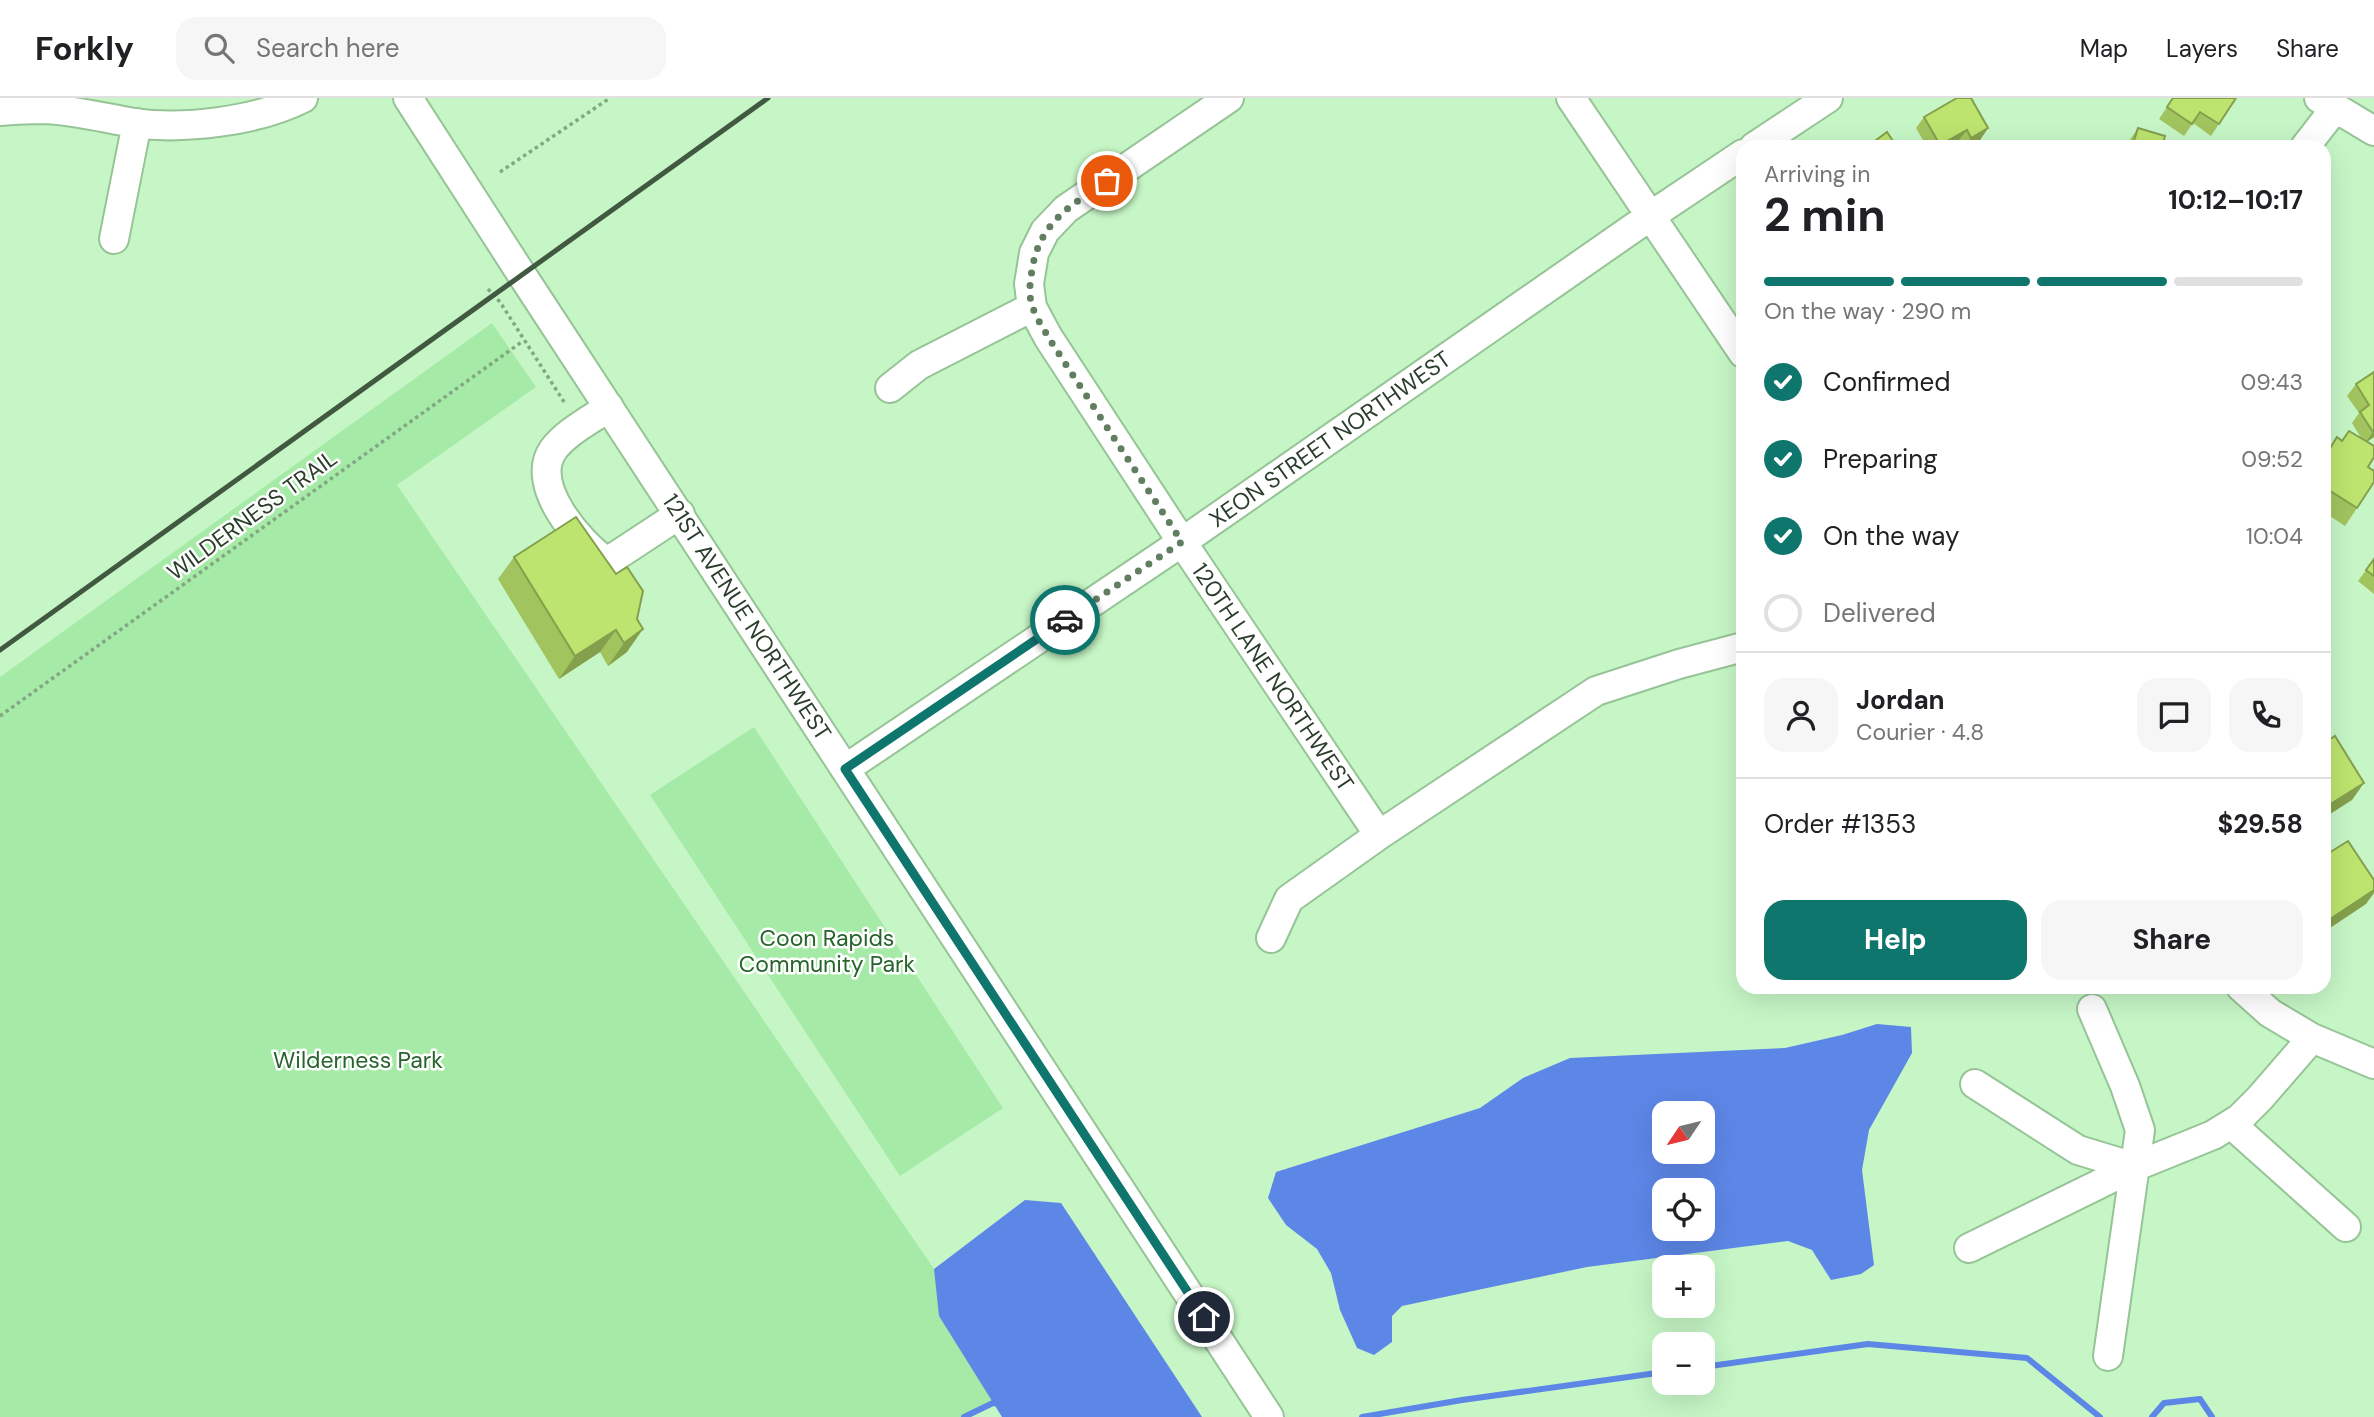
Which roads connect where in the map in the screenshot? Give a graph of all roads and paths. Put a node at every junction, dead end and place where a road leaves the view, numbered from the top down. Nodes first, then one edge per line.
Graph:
1 (303, 98) edge
2 (408, 98) edge
3 (610, 98) edge
4 (1230, 98) edge
5 (1571, 98) edge
6 (1828, 98) edge
7 (2328, 102) edge
8 (0, 111) edge
9 (137, 123) junction
10 (2374, 131) edge
11 (1765, 140) edge
12 (2309, 140) edge
13 (1736, 160) edge
14 (500, 172) dead end
15 (1649, 217) junction
16 (114, 239) dead end
17 (488, 289) dead end
18 (1032, 307) junction
19 (523, 341) junction
20 (1736, 343) edge
21 (890, 388) dead end
22 (609, 407) junction
23 (573, 415) dead end
24 (680, 514) junction
25 (1182, 542) junction
26 (1736, 649) edge
27 (0, 716) edge
28 (845, 769) junction
29 (1379, 835) junction
30 (1271, 937) dead end
31 (2249, 994) edge
32 (2092, 1009) dead end
33 (2312, 1038) junction
34 (2374, 1064) edge
35 (1975, 1084) dead end
36 (2231, 1124) junction
37 (2134, 1167) junction
38 (2346, 1227) dead end
39 (1969, 1248) dead end
40 (2108, 1356) dead end
41 (1269, 1417) edge

1 - 9 street
2 - 22 street, 121ST AVENUE NORTHWEST
3 - 14 path
4 - 18 street
5 - 15 street
6 - 11 street
7 - 10 street
7 - 12 street
8 - 9 street
9 - 16 street
13 - 15 street, XEON STREET NORTHWEST
15 - 20 street
15 - 25 street, XEON STREET NORTHWEST
17 - 19 path
18 - 21 street
18 - 25 street, 120TH LANE NORTHWEST
19 - 23 path
19 - 27 path, WILDERNESS TRAIL
22 - 24 street, 121ST AVENUE NORTHWEST
22 - 24 street
24 - 28 street, 121ST AVENUE NORTHWEST
25 - 28 street, XEON STREET NORTHWEST
25 - 29 street, 120TH LANE NORTHWEST
26 - 29 street
28 - 41 street, 121ST AVENUE NORTHWEST
29 - 30 street
31 - 33 street
32 - 37 street
33 - 34 street
33 - 36 street
35 - 37 street
36 - 37 street
36 - 38 street
37 - 39 street
37 - 40 street

